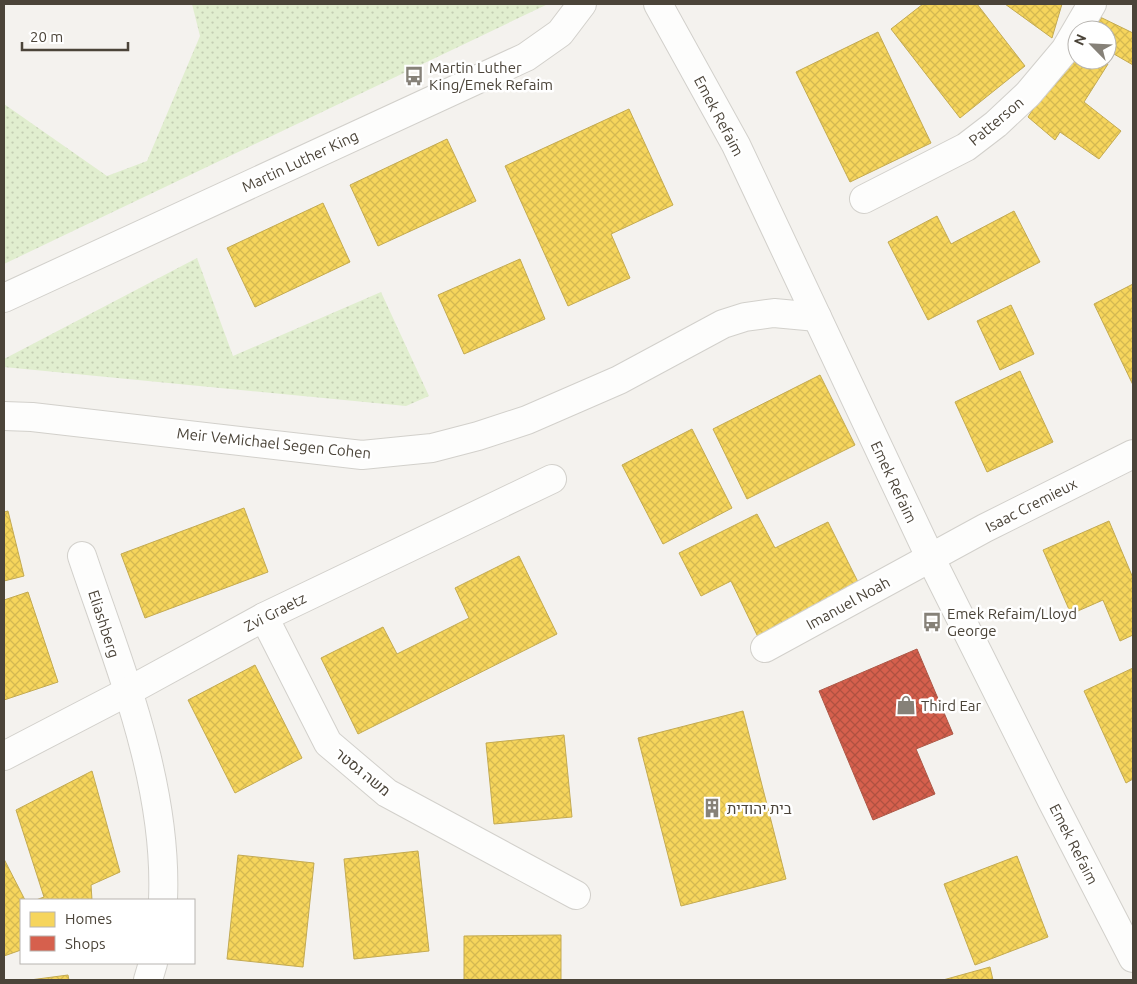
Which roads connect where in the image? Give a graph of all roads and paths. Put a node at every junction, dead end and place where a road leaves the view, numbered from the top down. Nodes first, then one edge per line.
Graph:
1 (582, 4) edge
2 (658, 4) edge
3 (1092, 4) edge
4 (864, 199) dead end
5 (4, 298) edge
6 (817, 316) junction
7 (4, 416) edge
8 (1133, 454) edge
9 (552, 479) dead end
10 (82, 556) dead end
11 (930, 557) junction
12 (264, 617) junction
13 (765, 648) dead end
14 (127, 692) junction
15 (4, 756) edge
16 (576, 895) dead end
17 (163, 899) edge
18 (1133, 958) edge
19 (153, 964) edge
20 (148, 980) edge

1 - 5 street, Martin Luther King
2 - 6 street, Emek Refaim
3 - 4 street, Patterson
6 - 7 street, Meir VeMichael Segen Cohen
6 - 11 street, Emek Refaim
8 - 11 street, Isaac Cremieux
9 - 12 street, Zvi Graetz
10 - 14 street, Eliashberg
11 - 13 street, Imanuel Noah
11 - 18 street, Emek Refaim
12 - 14 street, Zvi Graetz
12 - 16 street, משה גסטר
14 - 15 street, Zvi Graetz
14 - 17 street, Eliashberg
19 - 20 street

